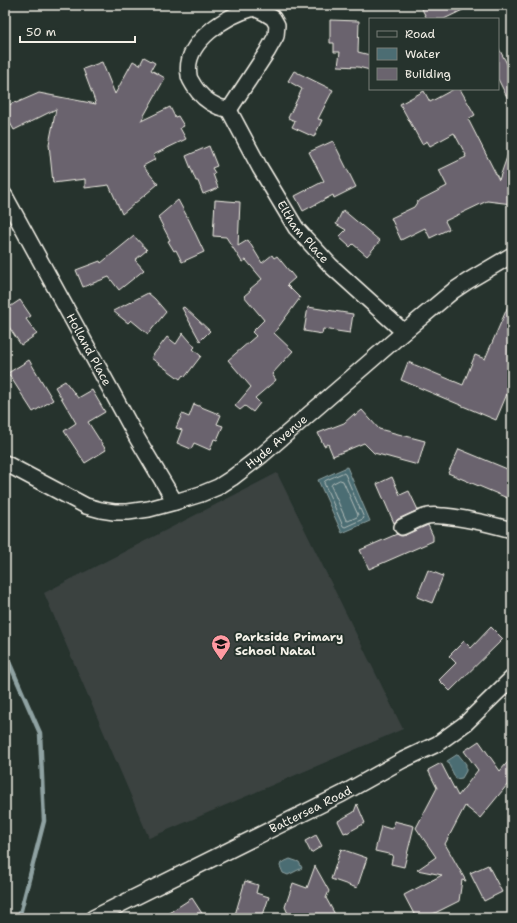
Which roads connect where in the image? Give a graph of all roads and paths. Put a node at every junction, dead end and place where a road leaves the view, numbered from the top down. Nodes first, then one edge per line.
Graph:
1 (229, 110) junction
2 (5, 196) edge
3 (512, 255) edge
4 (404, 332) junction
5 (6, 466) edge
6 (175, 502) junction
7 (402, 526) dead end
8 (512, 530) edge
9 (512, 678) edge
10 (93, 918) edge

1 - 1 street
1 - 4 street, Eltham Place
2 - 6 street, Holland Place
3 - 4 street, Hyde Avenue
4 - 6 street, Hyde Avenue
5 - 6 street, Hyde Avenue
7 - 8 street
9 - 10 street, Battersea Road

